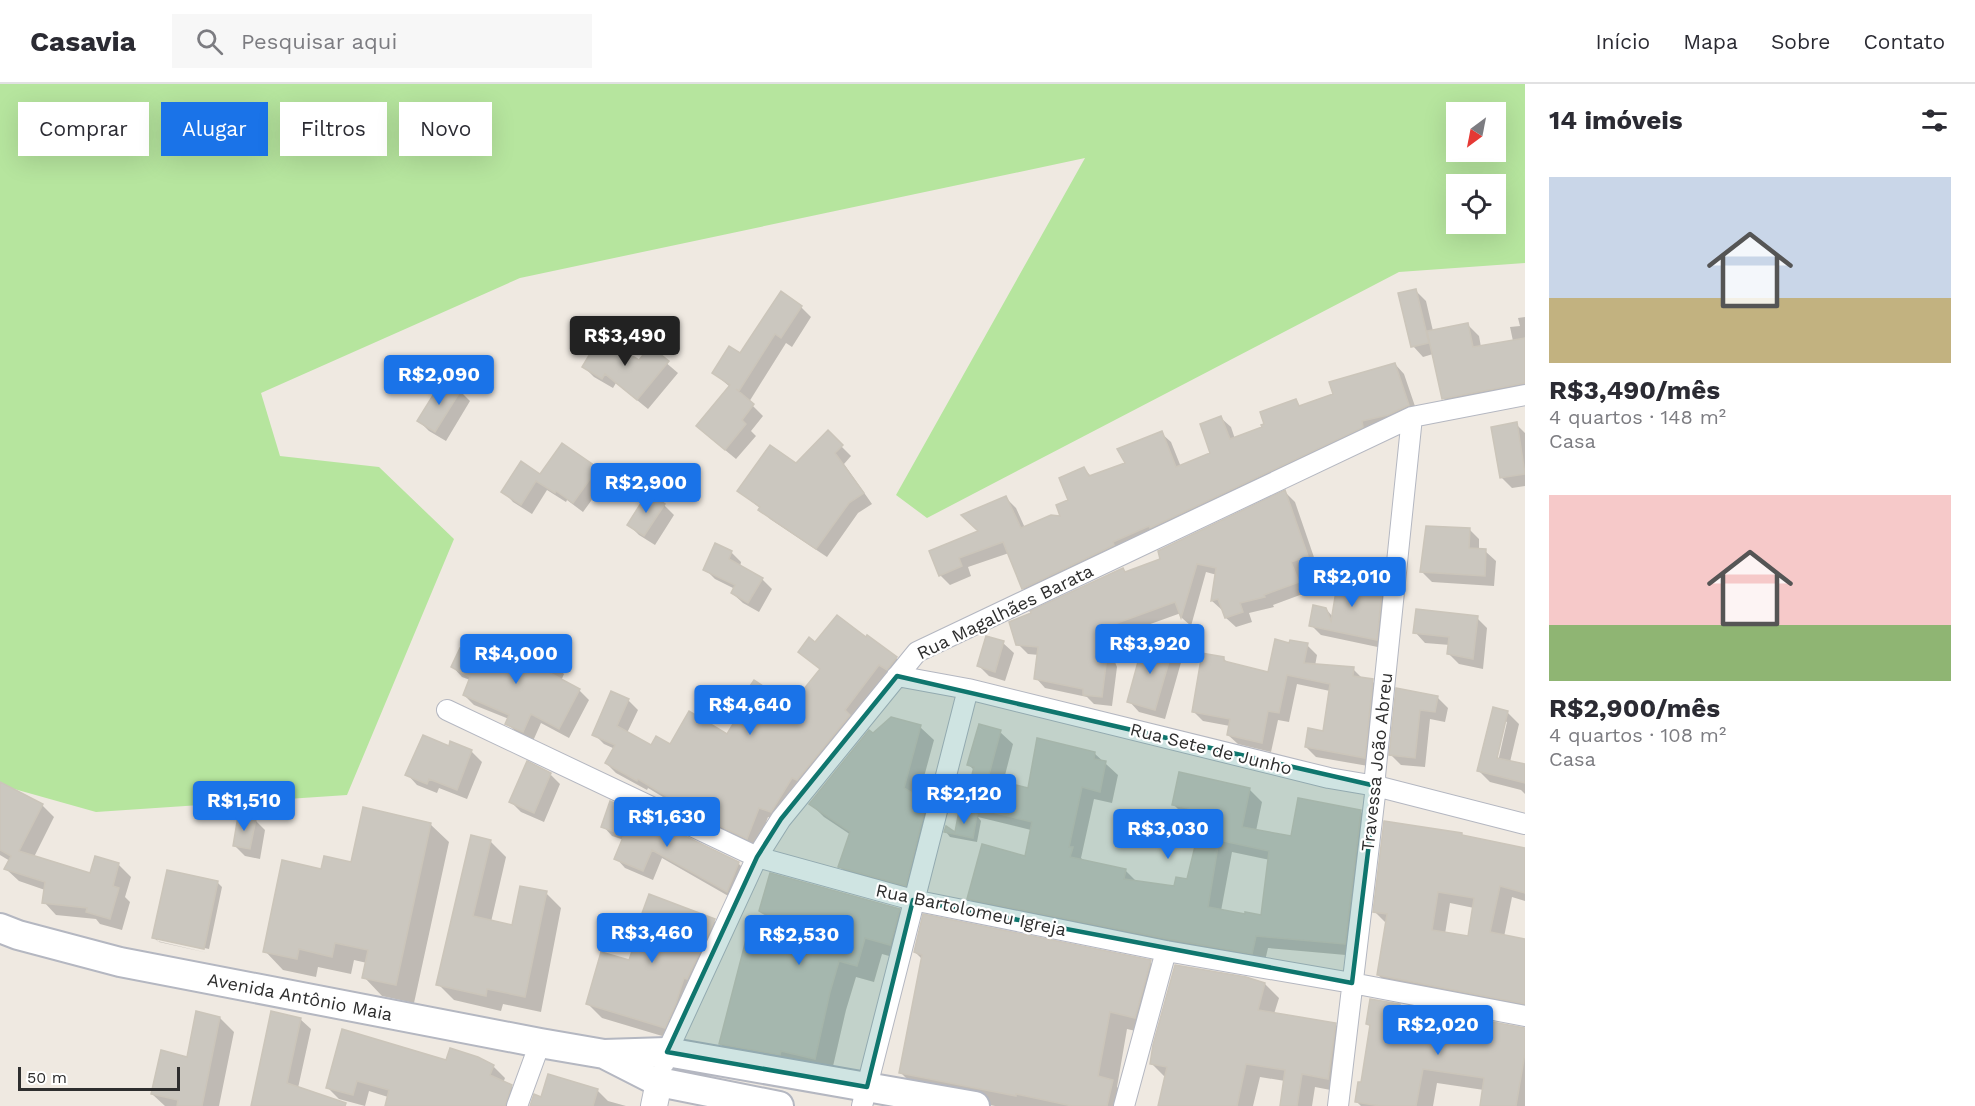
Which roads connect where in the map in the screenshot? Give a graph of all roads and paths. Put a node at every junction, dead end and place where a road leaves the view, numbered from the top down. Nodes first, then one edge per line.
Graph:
1 (1525, 395) edge
2 (1412, 417) junction
3 (897, 676) junction
4 (968, 689) junction
5 (447, 710) dead end
6 (1376, 786) junction
7 (1525, 824) edge
8 (757, 857) junction
9 (914, 900) junction
10 (0, 928) edge
11 (1166, 951) junction
12 (1352, 983) junction
13 (1525, 1016) edge
14 (540, 1043) junction
15 (667, 1052) junction
16 (604, 1054) junction
17 (656, 1094) edge
18 (865, 1097) edge
19 (517, 1106) edge
20 (779, 1106) edge
21 (975, 1106) edge
22 (1124, 1106) edge
23 (1338, 1106) edge

1 - 2 street, Rua Magalhães Barata
2 - 3 street, Rua Magalhães Barata
2 - 6 street, Travessa João Abreu
3 - 4 street, Rua Sete de Junho
3 - 8 street, Rua Magalhães Barata
4 - 6 street, Rua Sete de Junho
4 - 9 street
5 - 8 street, Rua Bartolomeu Igreja
6 - 7 street, Rua Sete de Junho
6 - 12 street, Travessa João Abreu
8 - 9 street, Rua Bartolomeu Igreja
8 - 15 street, Rua Magalhães Barata
9 - 11 street, Rua Bartolomeu Igreja
9 - 18 street
10 - 14 main road, Avenida Antônio Maia
11 - 12 street, Rua Bartolomeu Igreja
11 - 22 street
12 - 13 street, Rua Bartolomeu Igreja
12 - 23 street, Travessa João Abreu
14 - 16 main road, Avenida Antônio Maia
14 - 19 street
15 - 16 main road, Avenida Antônio Maia
15 - 17 street, Rua Magalhães Barata
15 - 18 main road, Avenida Antônio Maia
16 - 17 main road, Avenida Antônio Maia
17 - 20 main road, Avenida Antônio Maia
18 - 21 main road, Avenida Antônio Maia

